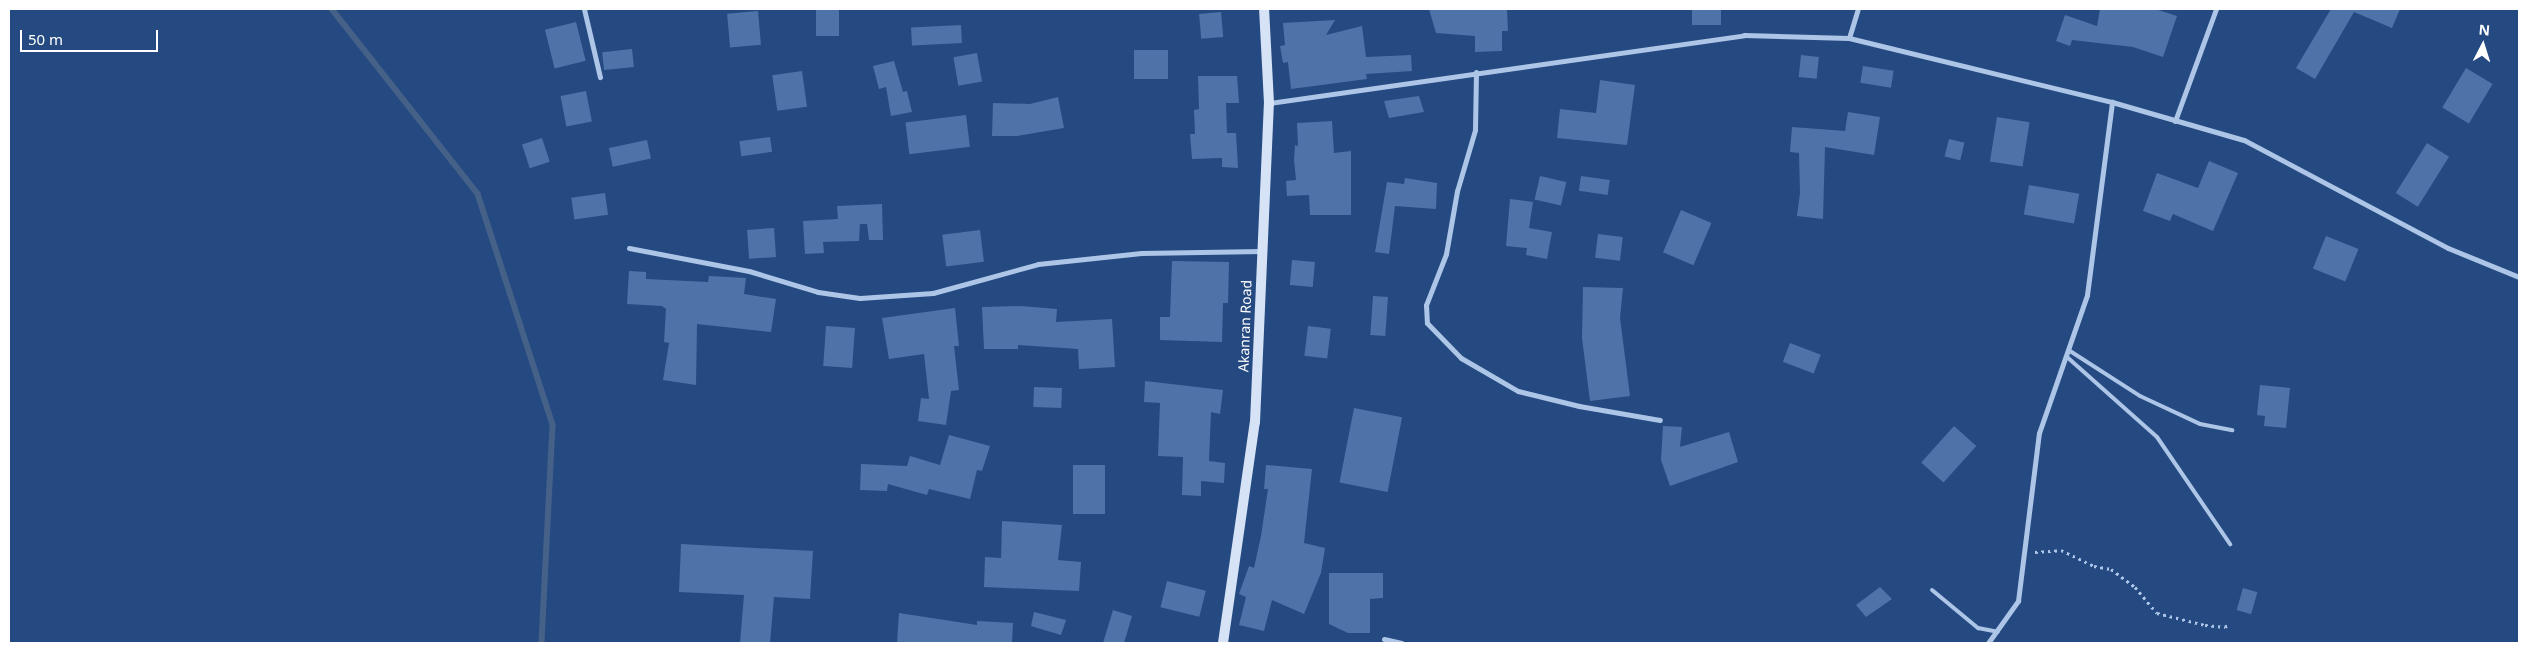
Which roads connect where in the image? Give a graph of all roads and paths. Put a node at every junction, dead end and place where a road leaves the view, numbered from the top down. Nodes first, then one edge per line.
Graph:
1 (584, 9) edge
2 (1264, 9) edge
3 (1858, 9) edge
4 (2216, 9) edge
5 (1849, 38) junction
6 (1476, 72) junction
7 (600, 77) dead end
8 (2112, 102) junction
9 (1269, 103) junction
10 (2175, 121) junction
11 (630, 248) dead end
12 (1262, 251) junction
13 (2519, 277) edge
14 (2070, 351) junction
15 (2067, 357) junction
16 (1660, 420) dead end
17 (2232, 430) dead end
18 (2230, 544) dead end
19 (2025, 554) junction
20 (1932, 590) dead end
21 (2230, 623) dead end
22 (1998, 632) junction
23 (1384, 639) dead end
24 (1223, 643) edge
25 (1402, 643) edge
26 (1988, 643) edge

1 - 7 street
2 - 9 main road, Akanran Road
3 - 5 street
4 - 10 street
5 - 6 street
5 - 8 street
6 - 9 street
6 - 16 street
8 - 10 street
8 - 14 street
9 - 12 main road, Akanran Road
10 - 13 street
11 - 12 street
12 - 24 main road, Akanran Road
14 - 15 street
14 - 17 lane
15 - 18 lane
15 - 19 street
19 - 21 path
19 - 22 street
20 - 22 lane
22 - 26 street
23 - 25 street

